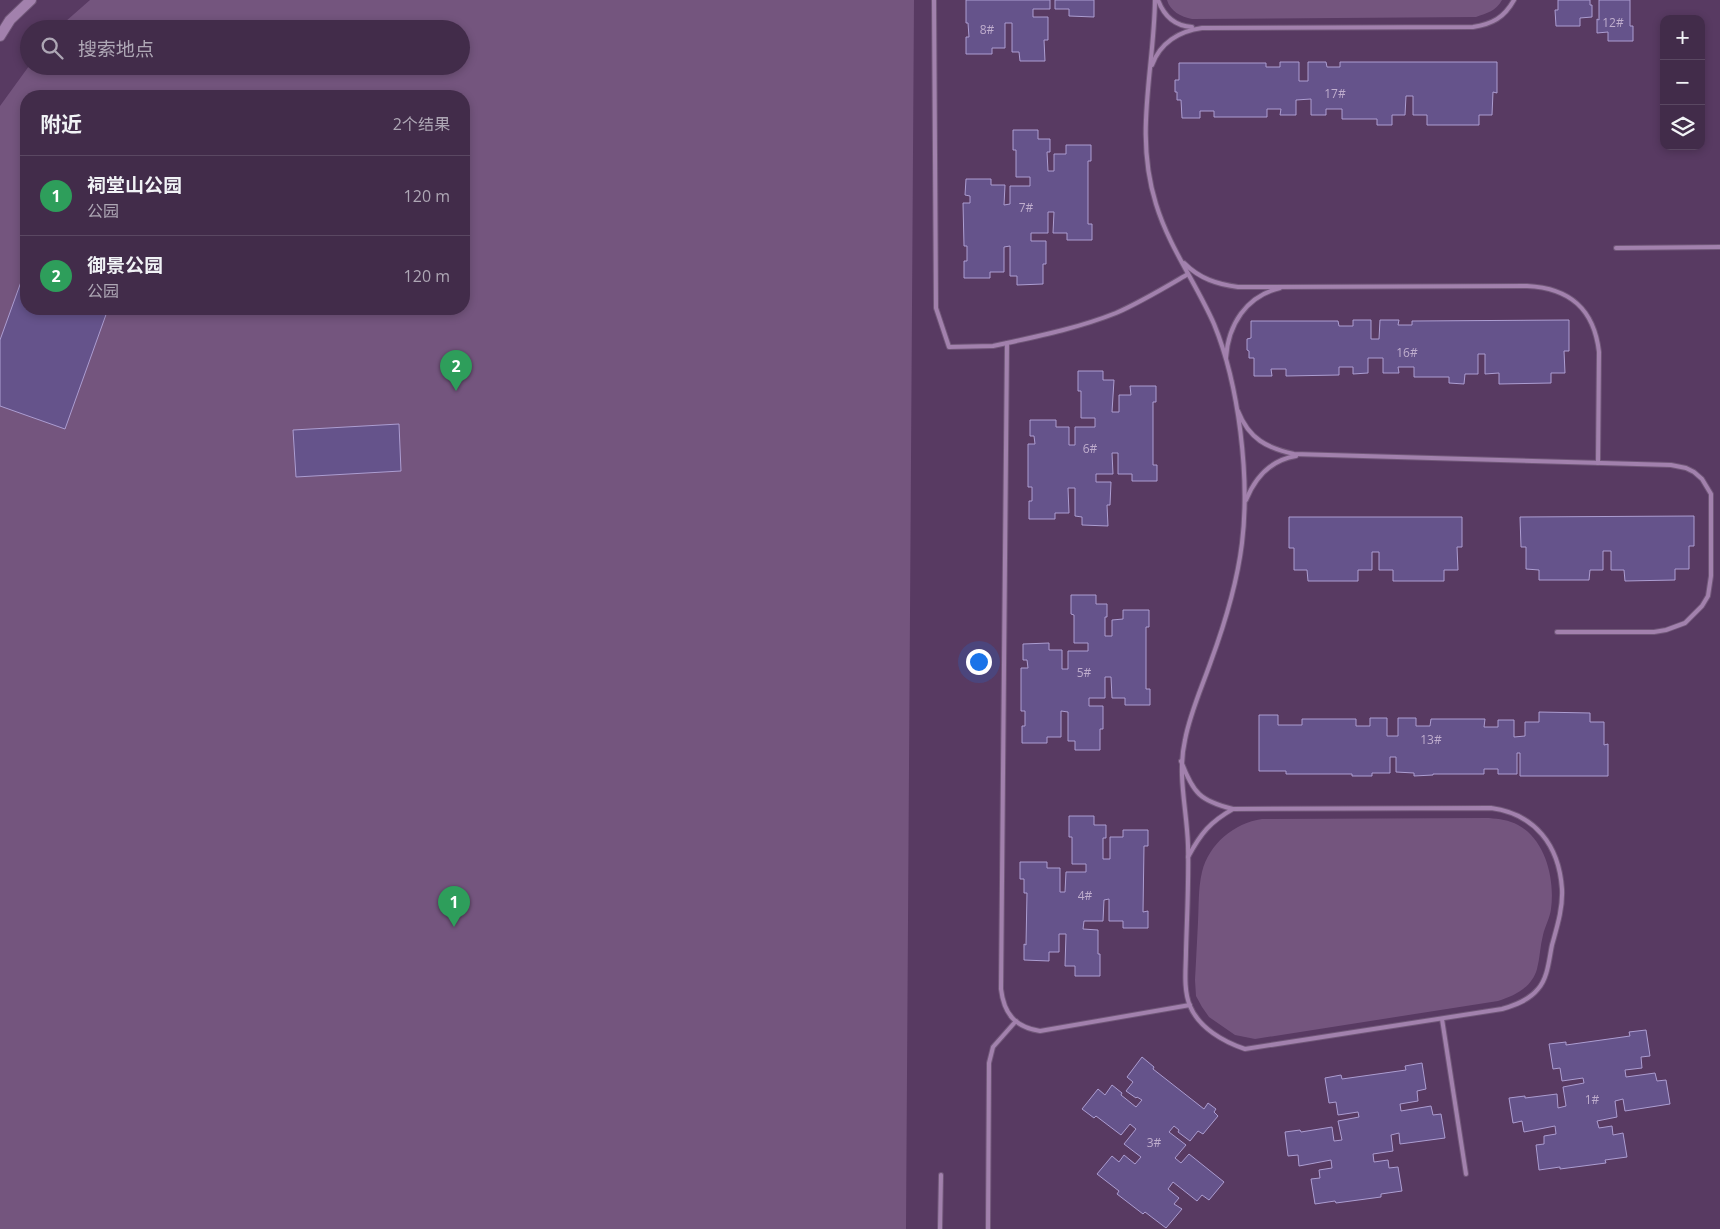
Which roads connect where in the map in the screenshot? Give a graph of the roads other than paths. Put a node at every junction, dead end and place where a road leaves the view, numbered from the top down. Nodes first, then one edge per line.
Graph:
1 (31, 0) edge
2 (934, 0) edge
3 (1156, 0) edge
4 (1514, 0) edge
5 (1202, 28) junction
6 (0, 36) edge
7 (1149, 72) junction
8 (1720, 247) edge
9 (1616, 248) dead end
10 (1180, 259) junction
11 (1188, 274) junction
12 (1287, 286) junction
13 (1008, 343) junction
14 (1226, 361) junction
15 (1235, 401) junction
16 (1303, 455) junction
17 (1598, 463) junction
18 (1244, 504) junction
19 (1557, 632) dead end
20 (1181, 761) junction
21 (1234, 809) junction
22 (1188, 858) junction
23 (1190, 1005) junction
24 (1442, 1019) junction
25 (1016, 1021) junction
26 (1466, 1174) dead end
27 (941, 1176) dead end
28 (940, 1229) edge
29 (988, 1229) edge

1 - 6 street
2 - 13 lane
3 - 5 lane
3 - 7 lane
4 - 5 lane
5 - 7 lane
7 - 10 lane
8 - 9 lane
10 - 11 lane
10 - 12 lane
11 - 13 lane
11 - 14 lane
12 - 14 lane
12 - 17 lane
13 - 25 lane
14 - 15 lane
15 - 16 lane
15 - 18 lane
16 - 17 lane
16 - 18 lane
17 - 19 lane
18 - 20 lane
20 - 21 lane
20 - 22 lane
21 - 22 lane
21 - 24 lane
22 - 23 lane
23 - 24 lane
23 - 25 lane
24 - 26 lane
25 - 29 lane
27 - 28 lane

